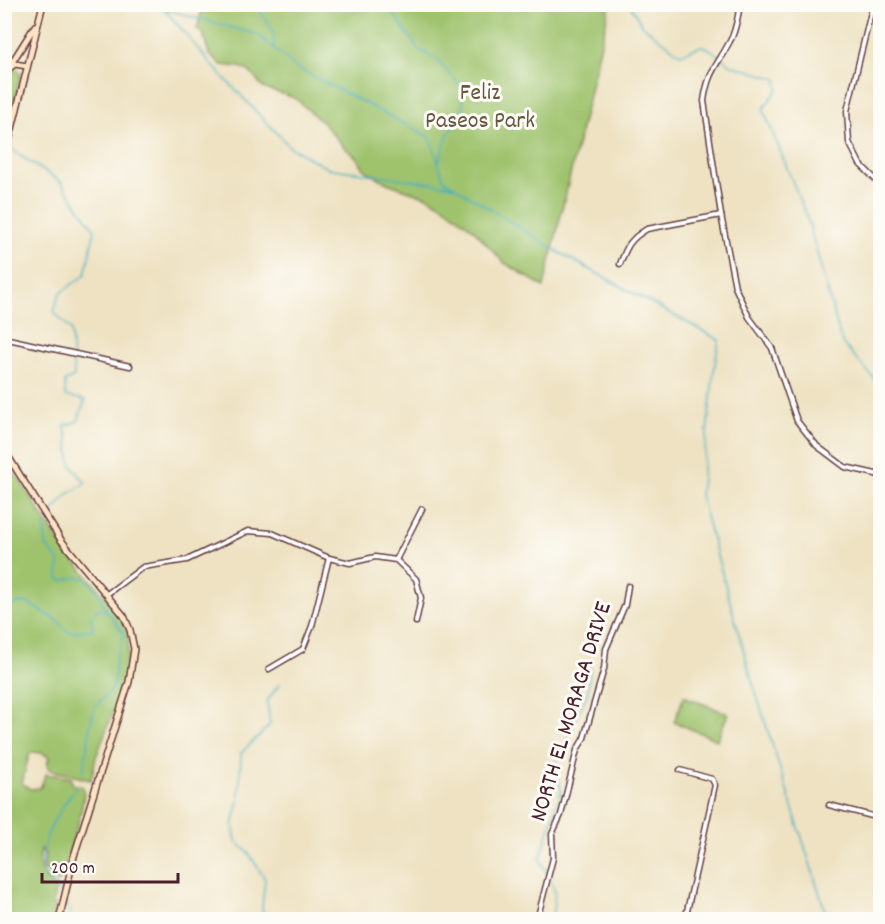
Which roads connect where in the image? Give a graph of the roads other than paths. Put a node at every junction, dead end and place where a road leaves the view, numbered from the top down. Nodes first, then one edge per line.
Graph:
1 (43, 4) edge
2 (740, 4) edge
3 (873, 7) edge
4 (39, 19) junction
5 (27, 66) junction
6 (7, 69) edge
7 (4, 161) edge
8 (880, 184) edge
9 (721, 215) junction
10 (620, 264) dead end
11 (4, 338) edge
12 (130, 366) dead end
13 (4, 450) edge
14 (880, 475) edge
15 (422, 510) dead end
16 (329, 558) junction
17 (396, 560) junction
18 (628, 586) dead end
19 (107, 594) junction
20 (416, 622) dead end
21 (269, 669) dead end
22 (680, 770) dead end
23 (829, 806) dead end
24 (880, 818) edge
25 (59, 920) edge
26 (537, 920) edge
27 (685, 920) edge

1 - 4 main road
2 - 9 street
3 - 8 street
4 - 5 main road
4 - 6 main road
5 - 6 main road
5 - 7 main road
9 - 10 street
9 - 14 street
11 - 12 street
13 - 19 main road
15 - 17 street
16 - 17 street
16 - 19 street
16 - 21 street
17 - 20 street
18 - 26 street, NORTH EL MORAGA DRIVE
19 - 25 main road
22 - 27 street
23 - 24 street

